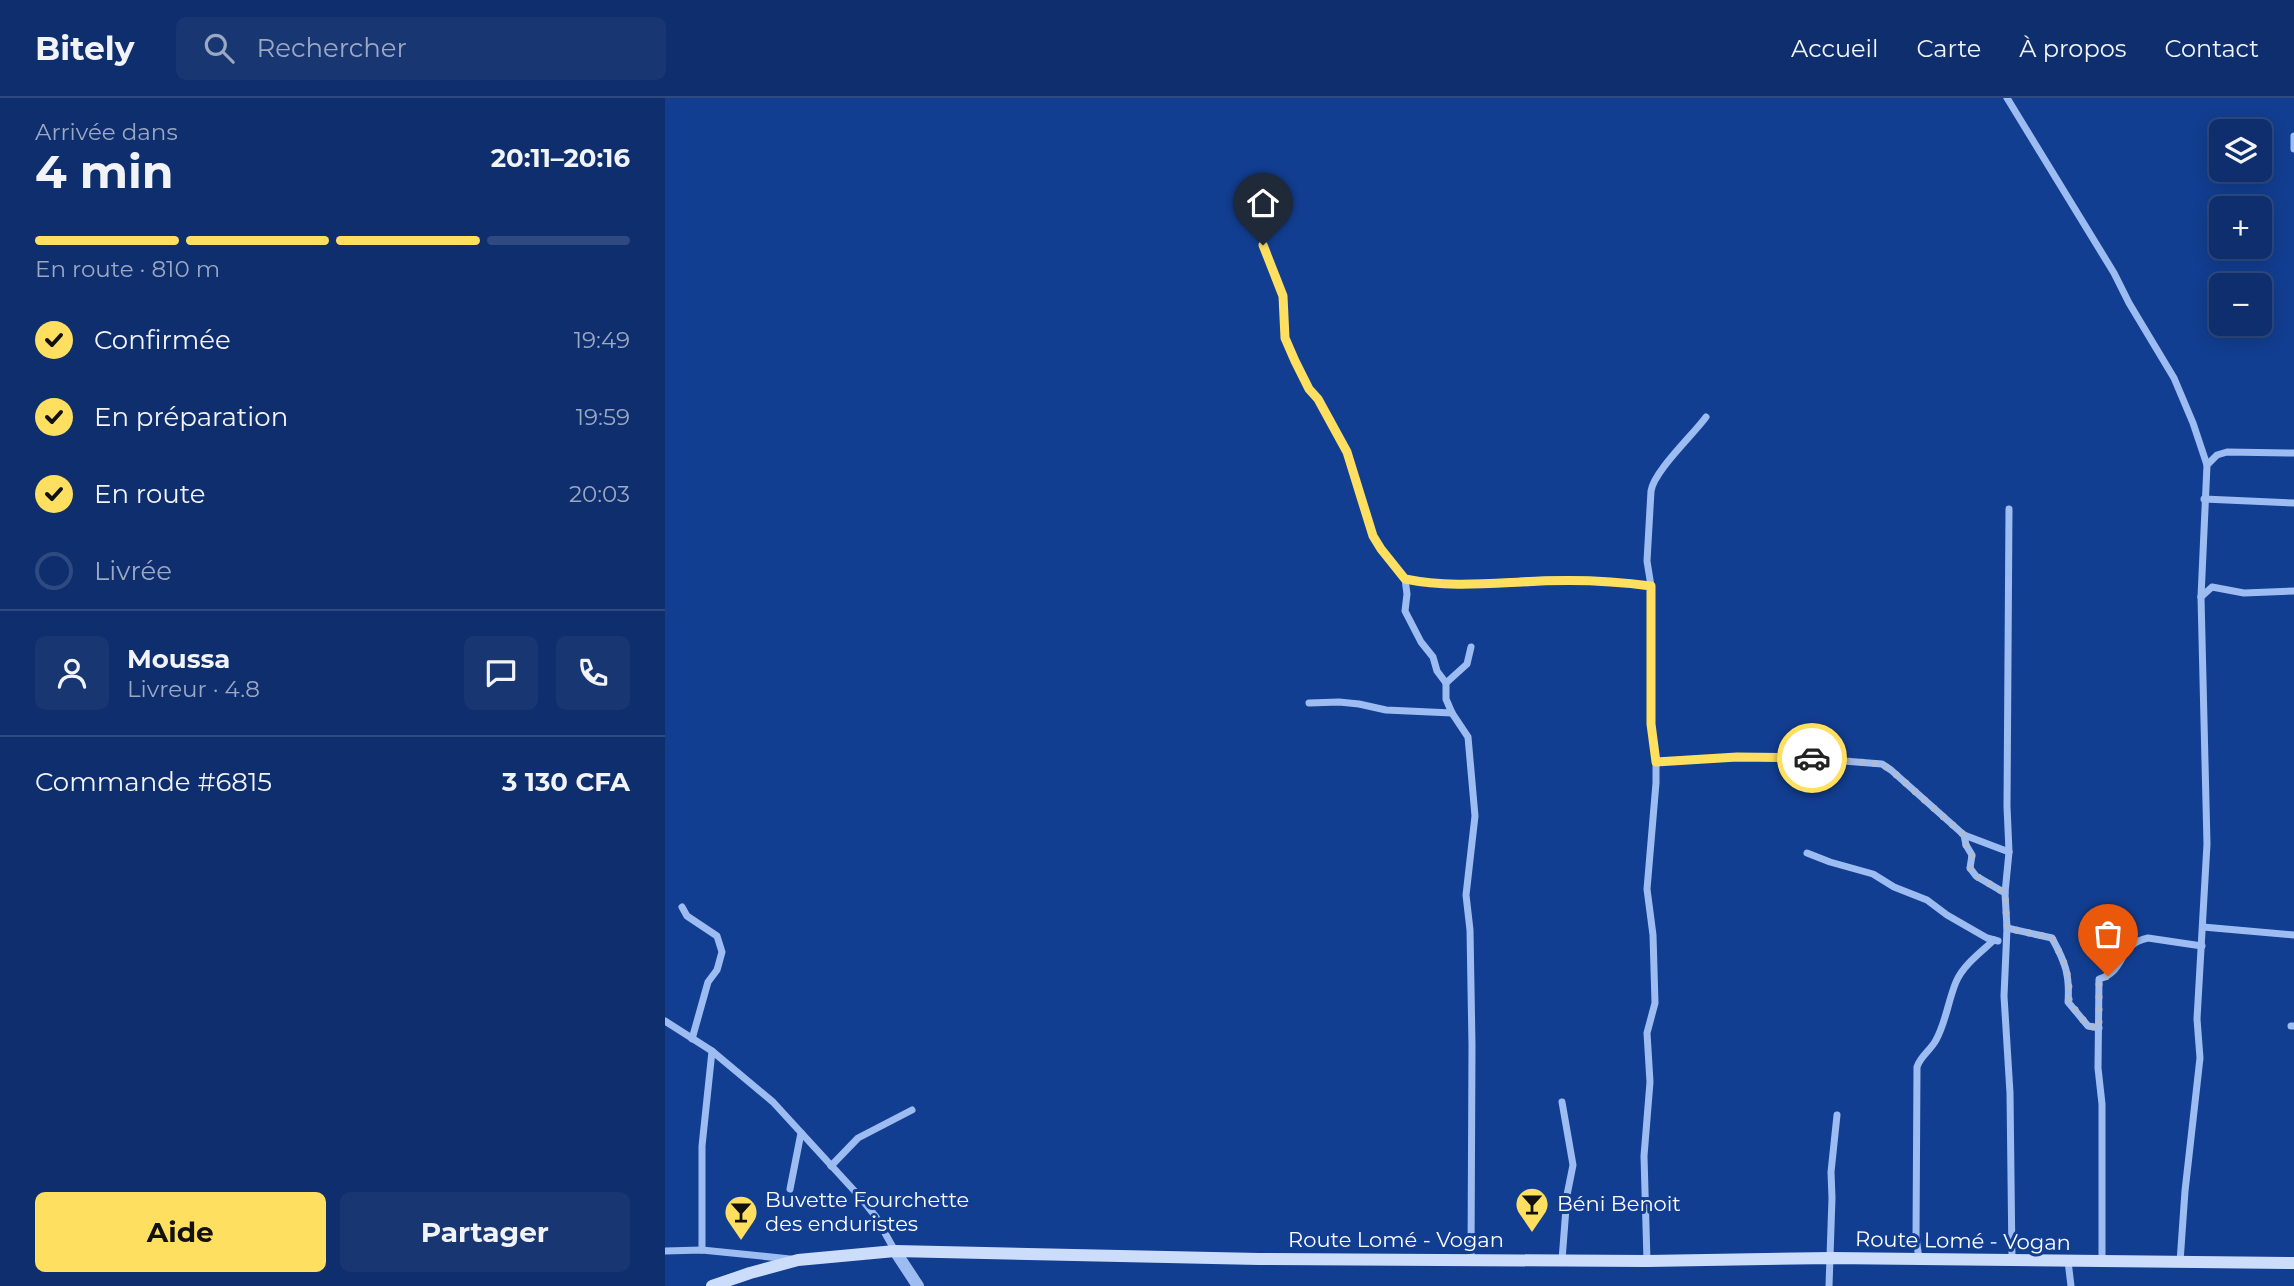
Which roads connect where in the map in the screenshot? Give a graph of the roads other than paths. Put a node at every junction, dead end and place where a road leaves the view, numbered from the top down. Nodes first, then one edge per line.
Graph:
1 (2007, 98) edge
2 (2294, 135) edge
3 (2294, 149) edge
4 (1263, 245) dead end
5 (1706, 417) dead end
6 (2294, 453) edge
7 (2207, 465) junction
8 (2204, 499) junction
9 (2294, 503) edge
10 (2009, 509) dead end
11 (1405, 579) junction
12 (1651, 586) junction
13 (2294, 590) edge
14 (2201, 597) junction
15 (1471, 647) dead end
16 (1446, 683) junction
17 (1309, 703) dead end
18 (1452, 713) junction
19 (1656, 762) junction
20 (1964, 835) junction
21 (2009, 852) junction
22 (1807, 853) dead end
23 (2005, 893) junction
24 (682, 907) dead end
25 (2203, 927) junction
26 (2007, 928) junction
27 (2294, 935) edge
28 (1994, 940) junction
29 (2006, 942) junction
30 (2202, 946) junction
31 (665, 1021) edge
32 (2099, 1028) junction
33 (692, 1039) junction
34 (712, 1051) junction
35 (1562, 1102) dead end
36 (912, 1110) dead end
37 (1837, 1115) dead end
38 (801, 1133) junction
39 (831, 1166) junction
40 (790, 1189) dead end
41 (702, 1250) junction
42 (665, 1251) edge
43 (895, 1251) junction
44 (1471, 1258) junction
45 (1831, 1258) junction
46 (798, 1260) junction
47 (1562, 1260) junction
48 (1919, 1260) junction
49 (1647, 1261) junction
50 (2013, 1261) junction
51 (2068, 1261) junction
52 (2102, 1261) junction
53 (2180, 1263) junction
54 (2294, 1264) edge
55 (712, 1286) edge
56 (918, 1286) edge
57 (1829, 1286) edge
58 (2071, 1286) edge

1 - 7 street
2 - 3 street
4 - 11 street
5 - 12 street
6 - 7 street
7 - 8 street
8 - 9 street
8 - 14 street
10 - 21 street
11 - 12 street
11 - 16 street
12 - 19 street
13 - 14 street
14 - 25 street
15 - 16 street
16 - 18 street
17 - 18 street
18 - 44 street
19 - 20 street
19 - 49 street
20 - 21 street
20 - 23 street
21 - 23 street
22 - 28 street
23 - 26 street
24 - 33 street
25 - 27 street
25 - 30 street
26 - 29 street
26 - 32 street
28 - 29 street
28 - 48 street
29 - 50 street
30 - 32 street
30 - 53 street
31 - 33 street
32 - 52 street
33 - 34 street
34 - 38 street
34 - 41 street
35 - 47 street
36 - 39 street
37 - 45 street
38 - 39 street
38 - 40 street
39 - 43 street
41 - 42 street
41 - 46 street
43 - 44 main road, Route Lomé - Vogan
43 - 46 main road, Route Lomé - Vogan
43 - 56 street
44 - 47 main road, Route Lomé - Vogan
45 - 48 main road, Route Lomé - Vogan
45 - 49 main road, Route Lomé - Vogan
45 - 57 street
46 - 55 main road, Route Lomé - Vogan
47 - 49 main road, Route Lomé - Vogan
48 - 50 main road, Route Lomé - Vogan
50 - 51 main road, Route Lomé - Vogan
51 - 52 main road, Route Lomé - Vogan
51 - 58 street
52 - 53 main road, Route Lomé - Vogan
53 - 54 main road, Route Lomé - Vogan

